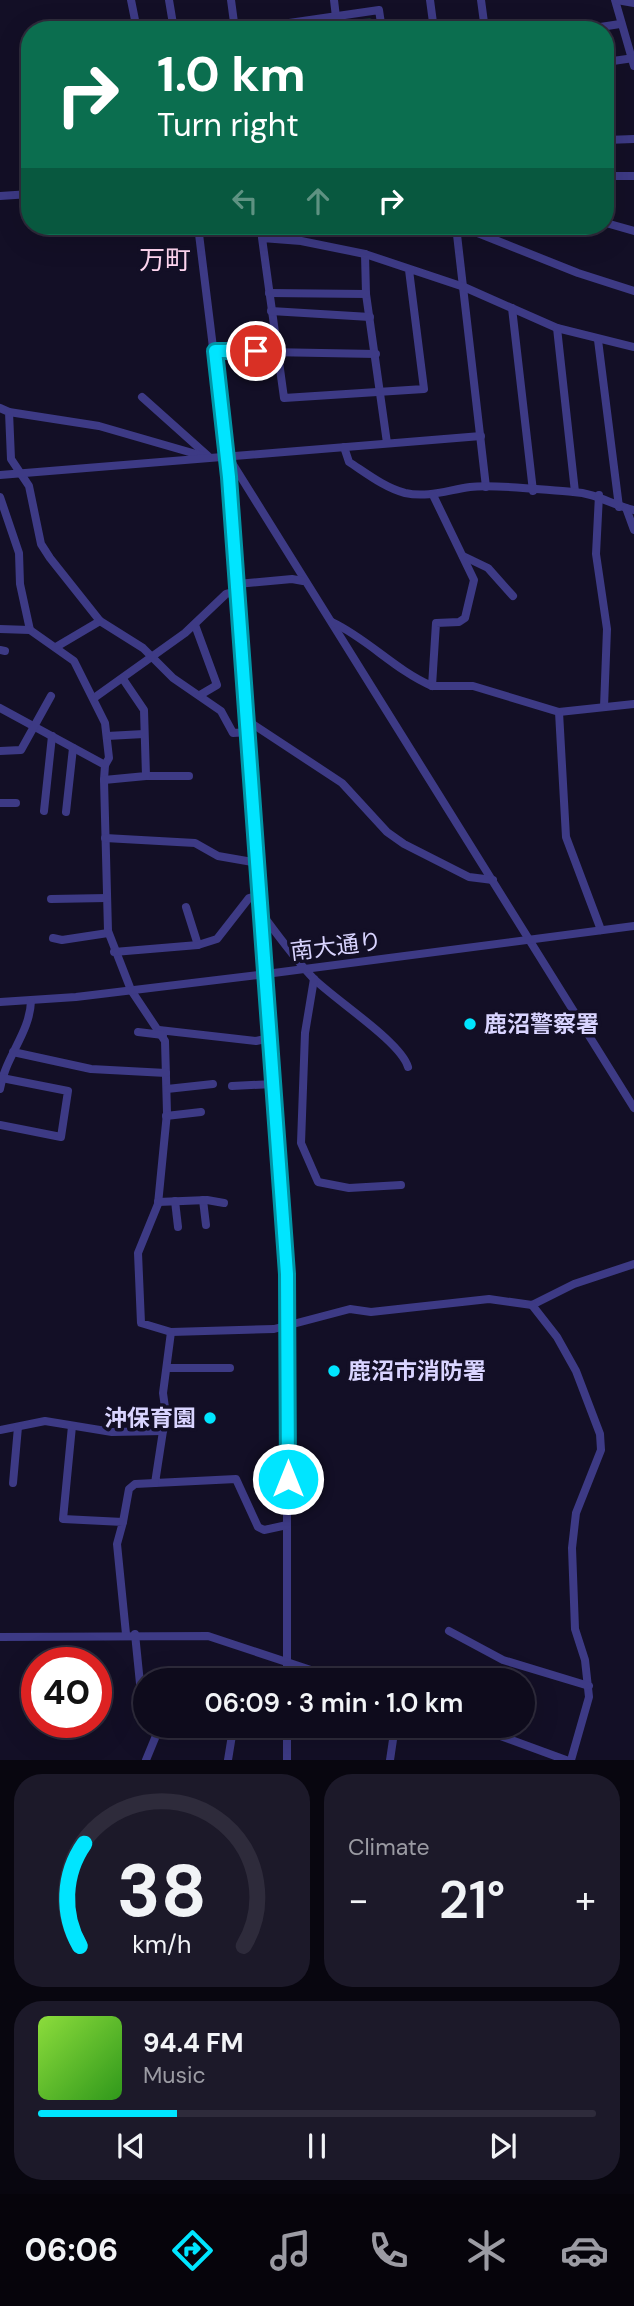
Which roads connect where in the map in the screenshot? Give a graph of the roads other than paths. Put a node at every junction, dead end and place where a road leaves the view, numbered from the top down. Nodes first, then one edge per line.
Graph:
1 (131, 0) edge
2 (169, 0) edge
3 (231, 0) edge
4 (334, 0) edge
5 (378, 0) edge
6 (430, 0) edge
7 (481, 0) edge
8 (616, 0) edge
9 (634, 3) edge
10 (379, 10) junction
11 (336, 17) junction
12 (135, 21) edge
13 (172, 21) edge
14 (233, 21) edge
15 (307, 21) edge
16 (381, 21) edge
17 (433, 21) edge
18 (484, 21) edge
19 (620, 24) junction
20 (614, 25) edge
21 (633, 61) edge
22 (614, 62) edge
23 (634, 139) edge
24 (614, 140) edge
25 (614, 176) edge
26 (634, 176) edge
27 (21, 195) edge
28 (0, 196) edge
29 (614, 225) edge
30 (634, 231) edge
31 (199, 235) edge
32 (459, 235) edge
33 (480, 235) edge
34 (365, 254) junction
35 (409, 270) junction
36 (464, 287) junction
37 (634, 290) edge
38 (269, 293) junction
39 (366, 294) junction
40 (512, 307) junction
41 (271, 311) junction
42 (370, 317) junction
43 (557, 328) junction
44 (598, 340) junction
45 (634, 347) edge
46 (215, 351) junction
47 (276, 351) junction
48 (376, 354) junction
49 (382, 392) junction
50 (142, 397) dead end
51 (4, 410) edge
52 (481, 436) junction
53 (387, 443) junction
54 (344, 447) junction
55 (227, 456) junction
56 (210, 458) junction
57 (23, 474) junction
58 (0, 475) edge
59 (486, 486) junction
60 (533, 491) junction
61 (575, 492) junction
62 (433, 495) junction
63 (599, 495) junction
64 (0, 497) edge
65 (626, 508) edge
66 (634, 530) edge
67 (463, 556) junction
68 (303, 581) junction
69 (238, 588) junction
70 (513, 597) dead end
71 (100, 621) junction
72 (332, 622) junction
73 (195, 625) junction
74 (0, 629) edge
75 (30, 631) junction
76 (56, 647) junction
77 (153, 657) junction
78 (123, 679) junction
79 (432, 686) junction
80 (200, 695) junction
81 (51, 696) dead end
82 (94, 698) junction
83 (634, 704) edge
84 (604, 707) junction
85 (0, 708) edge
86 (559, 712) junction
87 (248, 721) junction
88 (34, 726) junction
89 (249, 732) junction
90 (144, 734) junction
91 (52, 736) junction
92 (107, 736) junction
93 (73, 748) junction
94 (0, 751) edge
95 (105, 765) junction
96 (146, 776) junction
97 (189, 776) dead end
98 (104, 779) junction
99 (0, 803) edge
100 (16, 803) dead end
101 (44, 811) dead end
102 (66, 812) dead end
103 (105, 838) junction
104 (258, 863) junction
105 (493, 880) junction
106 (260, 895) junction
107 (107, 898) junction
108 (51, 899) dead end
109 (186, 907) dead end
110 (261, 914) junction
111 (634, 926) edge
112 (601, 930) junction
113 (108, 933) junction
114 (53, 938) dead end
115 (529, 940) junction
116 (198, 945) junction
117 (114, 952) junction
118 (305, 969) junction
119 (266, 974) junction
120 (314, 979) junction
121 (131, 990) junction
122 (32, 1001) junction
123 (0, 1002) edge
124 (138, 1032) dead end
125 (161, 1032) junction
126 (270, 1038) junction
127 (13, 1052) junction
128 (408, 1067) dead end
129 (166, 1073) junction
130 (2, 1078) junction
131 (213, 1084) dead end
132 (273, 1084) junction
133 (232, 1086) dead end
134 (0, 1089) edge
135 (167, 1089) junction
136 (634, 1108) edge
137 (201, 1112) dead end
138 (166, 1116) junction
139 (0, 1125) edge
140 (401, 1185) dead end
141 (203, 1200) junction
142 (158, 1202) junction
143 (175, 1202) junction
144 (224, 1203) dead end
145 (206, 1225) dead end
146 (178, 1227) dead end
147 (634, 1264) edge
148 (532, 1305) junction
149 (288, 1326) junction
150 (171, 1332) junction
151 (169, 1368) junction
152 (230, 1368) dead end
153 (72, 1426) junction
154 (18, 1427) junction
155 (0, 1430) edge
156 (163, 1431) junction
157 (13, 1483) dead end
158 (155, 1483) junction
159 (123, 1522) junction
160 (288, 1525) junction
161 (449, 1631) dead end
162 (130, 1634) junction
163 (0, 1637) edge
164 (288, 1661) junction
165 (135, 1668) edge
166 (288, 1668) edge
167 (308, 1668) edge
168 (589, 1686) junction
169 (155, 1738) edge
170 (232, 1738) edge
171 (287, 1738) edge
172 (393, 1738) edge
173 (507, 1738) edge
174 (146, 1760) edge
175 (228, 1760) edge
176 (287, 1760) edge
177 (390, 1760) edge
178 (568, 1760) edge

1 - 12 street
2 - 13 street
3 - 14 street
4 - 11 street
5 - 10 street
6 - 17 street
7 - 18 street
8 - 9 street
8 - 19 street
10 - 11 street
10 - 16 street
11 - 15 street
19 - 20 street
19 - 21 street
21 - 22 street
23 - 24 street
25 - 26 street
27 - 28 street
29 - 30 street
31 - 46 street
32 - 36 street
33 - 37 street
34 - 35 street
34 - 38 street
34 - 39 street
35 - 36 street
35 - 49 street
36 - 40 street
36 - 52 street
38 - 39 street
38 - 41 street
39 - 42 street
40 - 43 street
40 - 60 street
41 - 42 street
41 - 47 street
42 - 48 street
43 - 44 street
43 - 61 street
44 - 45 street
44 - 65 street
46 - 47 street
46 - 55 street
47 - 48 street
47 - 49 street
48 - 49 street
49 - 53 street
50 - 56 street
51 - 56 street
51 - 57 street
52 - 53 street
52 - 59 street
53 - 54 street
54 - 55 street
54 - 62 street
55 - 56 street
55 - 68 street
55 - 69 street
56 - 57 street
57 - 58 street
57 - 71 street
59 - 60 street
59 - 62 street
60 - 61 street
61 - 63 street
62 - 67 street
63 - 65 street
63 - 84 street
64 - 75 street
65 - 66 street
67 - 70 street
67 - 79 street
68 - 69 street
68 - 72 street
69 - 73 street
69 - 87 street
71 - 76 street
71 - 77 street
72 - 79 street
72 - 105 street
73 - 77 street
73 - 80 street
74 - 75 street
75 - 76 street
76 - 82 street
77 - 78 street
77 - 80 street
78 - 82 street
78 - 90 street
79 - 86 street
80 - 89 street
81 - 88 street
82 - 92 street
83 - 84 street
84 - 86 street
85 - 88 street
86 - 112 street
87 - 89 street
87 - 105 street
88 - 91 street
88 - 94 street
89 - 104 street
90 - 92 street
90 - 96 street
91 - 93 street
91 - 101 street
92 - 95 street
93 - 95 street
93 - 102 street
95 - 98 street
96 - 97 street
96 - 98 street
98 - 103 street
99 - 100 street
103 - 104 street
103 - 107 street
104 - 106 street
105 - 115 street
106 - 110 street
106 - 116 street
107 - 108 street
107 - 113 street
109 - 116 street
110 - 118 street
110 - 119 street
111 - 112 street, 南大通り
112 - 115 street, 南大通り
113 - 114 street
113 - 117 street
115 - 118 street, 南大通り
115 - 136 street
116 - 117 street
117 - 121 street
118 - 119 street, 南大通り
118 - 120 street
119 - 121 street, 南大通り
119 - 126 street
120 - 128 street
120 - 140 street
121 - 122 street, 南大通り
121 - 125 street
122 - 123 street, 南大通り
122 - 127 street
124 - 125 street
125 - 126 street
125 - 129 street
126 - 132 street
127 - 129 street
127 - 130 street
129 - 135 street
130 - 134 street
130 - 139 street
131 - 135 street
132 - 133 street
132 - 149 street
135 - 138 street
137 - 138 street
138 - 142 street
141 - 143 street
141 - 144 street
141 - 145 street
142 - 143 street
142 - 150 street
143 - 146 street
147 - 148 street
148 - 149 street
148 - 168 street
149 - 150 street
149 - 160 street
150 - 151 street
151 - 152 street
151 - 156 street
153 - 154 street
153 - 156 street
153 - 159 street
154 - 155 street
154 - 157 street
156 - 158 street
158 - 159 street
158 - 160 street
159 - 162 street
160 - 164 street
161 - 168 street
162 - 163 street
162 - 164 street
162 - 165 street
164 - 166 street
164 - 167 street
168 - 178 street
169 - 174 street
170 - 175 street
171 - 176 street
172 - 177 street
173 - 178 street

